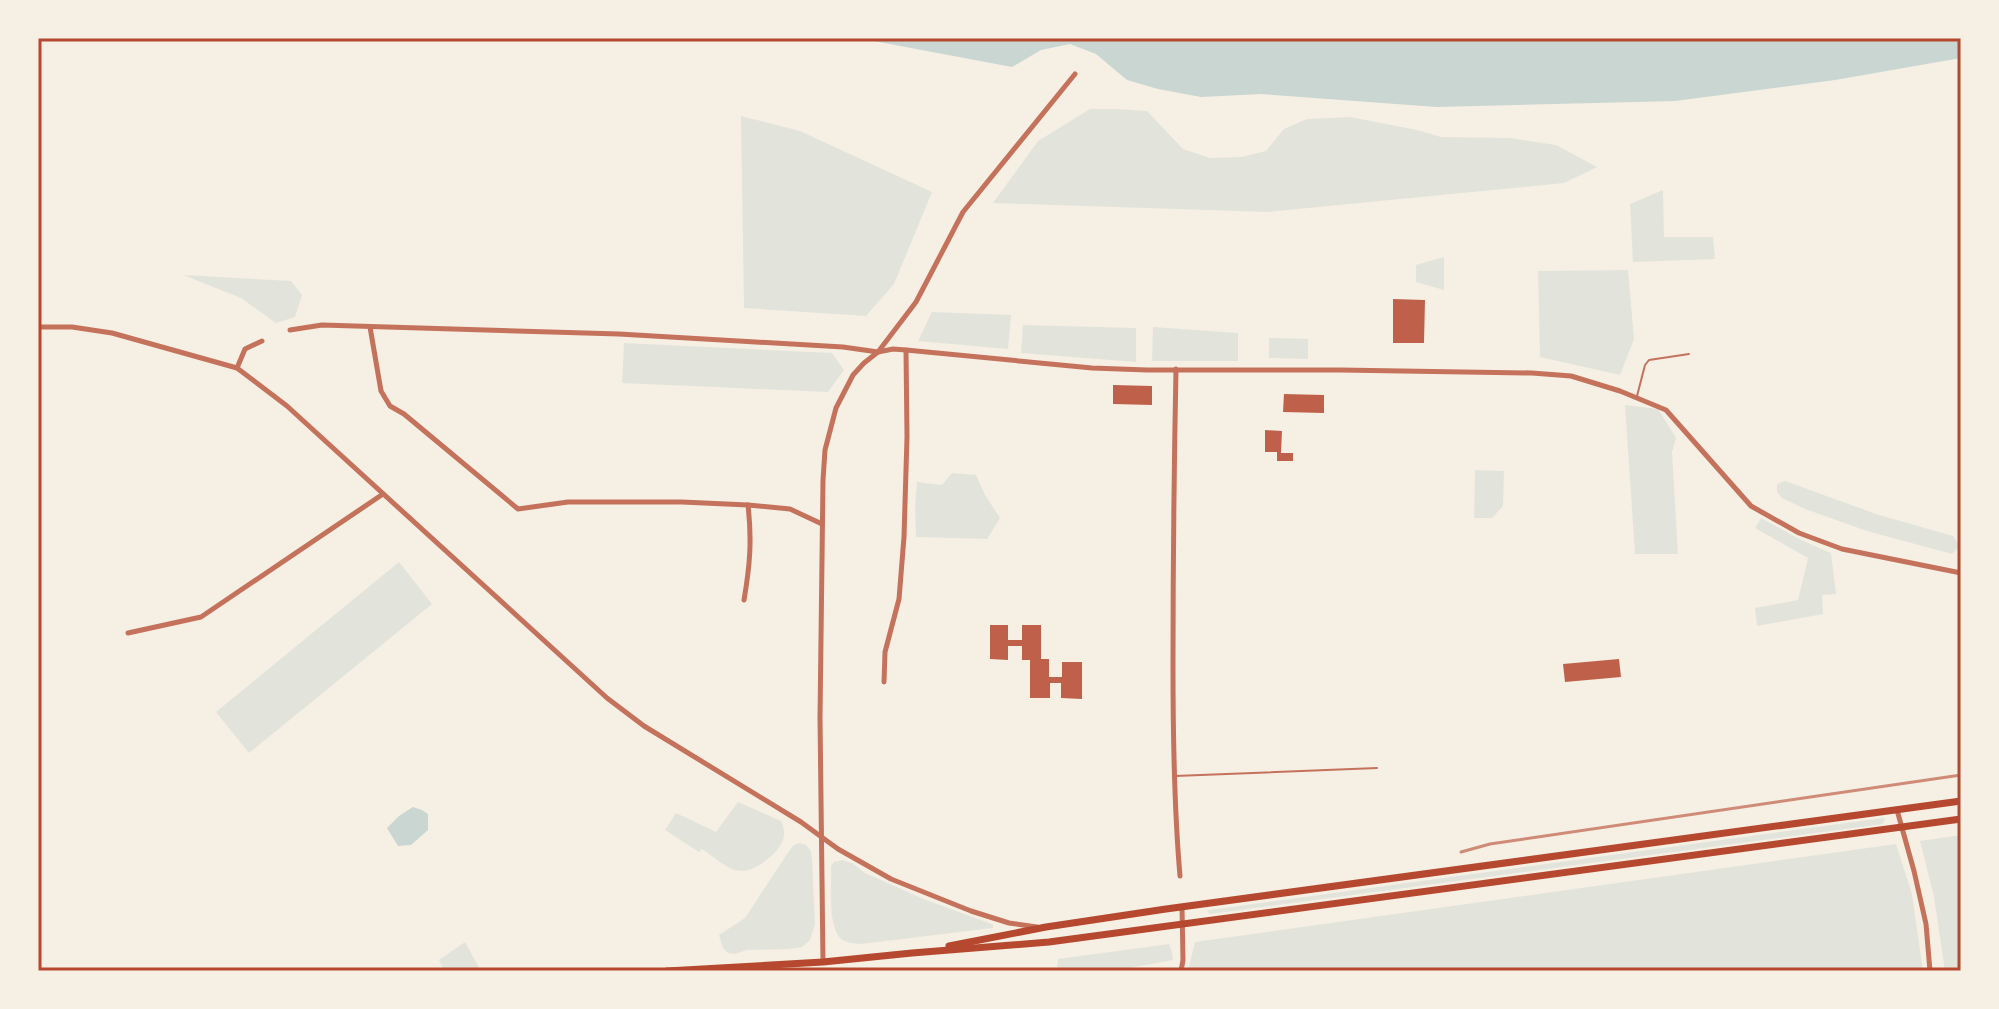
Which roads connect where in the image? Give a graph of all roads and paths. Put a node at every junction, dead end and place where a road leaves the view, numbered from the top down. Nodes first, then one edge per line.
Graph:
1 (1075, 74) dead end
2 (38, 327) edge
3 (370, 327) junction
4 (290, 330) dead end
5 (262, 341) dead end
6 (906, 350) junction
7 (878, 352) junction
8 (1689, 354) dead end
9 (237, 368) junction
10 (1176, 369) junction
11 (1636, 398) junction
12 (383, 494) junction
13 (748, 505) junction
14 (823, 524) junction
15 (1961, 573) edge
16 (744, 600) dead end
17 (128, 633) dead end
18 (884, 682) dead end
19 (1377, 768) dead end
20 (1174, 776) junction
21 (1961, 801) edge
22 (1897, 810) junction
23 (1961, 819) edge
24 (1901, 827) junction
25 (820, 835) junction
26 (1180, 876) dead end
27 (1182, 907) junction
28 (1184, 924) junction
29 (1046, 927) junction
30 (912, 953) junction
31 (823, 962) junction
32 (667, 971) edge
33 (824, 971) edge
34 (1181, 971) edge
35 (1930, 971) edge

1 - 7 street
2 - 9 street
3 - 4 street
3 - 7 street
3 - 13 street
5 - 9 street
6 - 7 street
6 - 10 street
6 - 18 street
7 - 14 street
8 - 11 lane
9 - 12 street
10 - 11 street
10 - 20 street
11 - 15 street
12 - 17 street
12 - 25 street
13 - 14 street
13 - 16 street
14 - 25 street
19 - 20 lane
20 - 26 street
21 - 22 main road
22 - 24 street
22 - 27 main road
23 - 24 main road
24 - 28 main road
24 - 35 street
25 - 29 street
25 - 31 street
27 - 28 street
27 - 29 main road
28 - 30 main road
28 - 34 street
29 - 30 main road
30 - 31 main road
31 - 32 main road
31 - 33 main road

